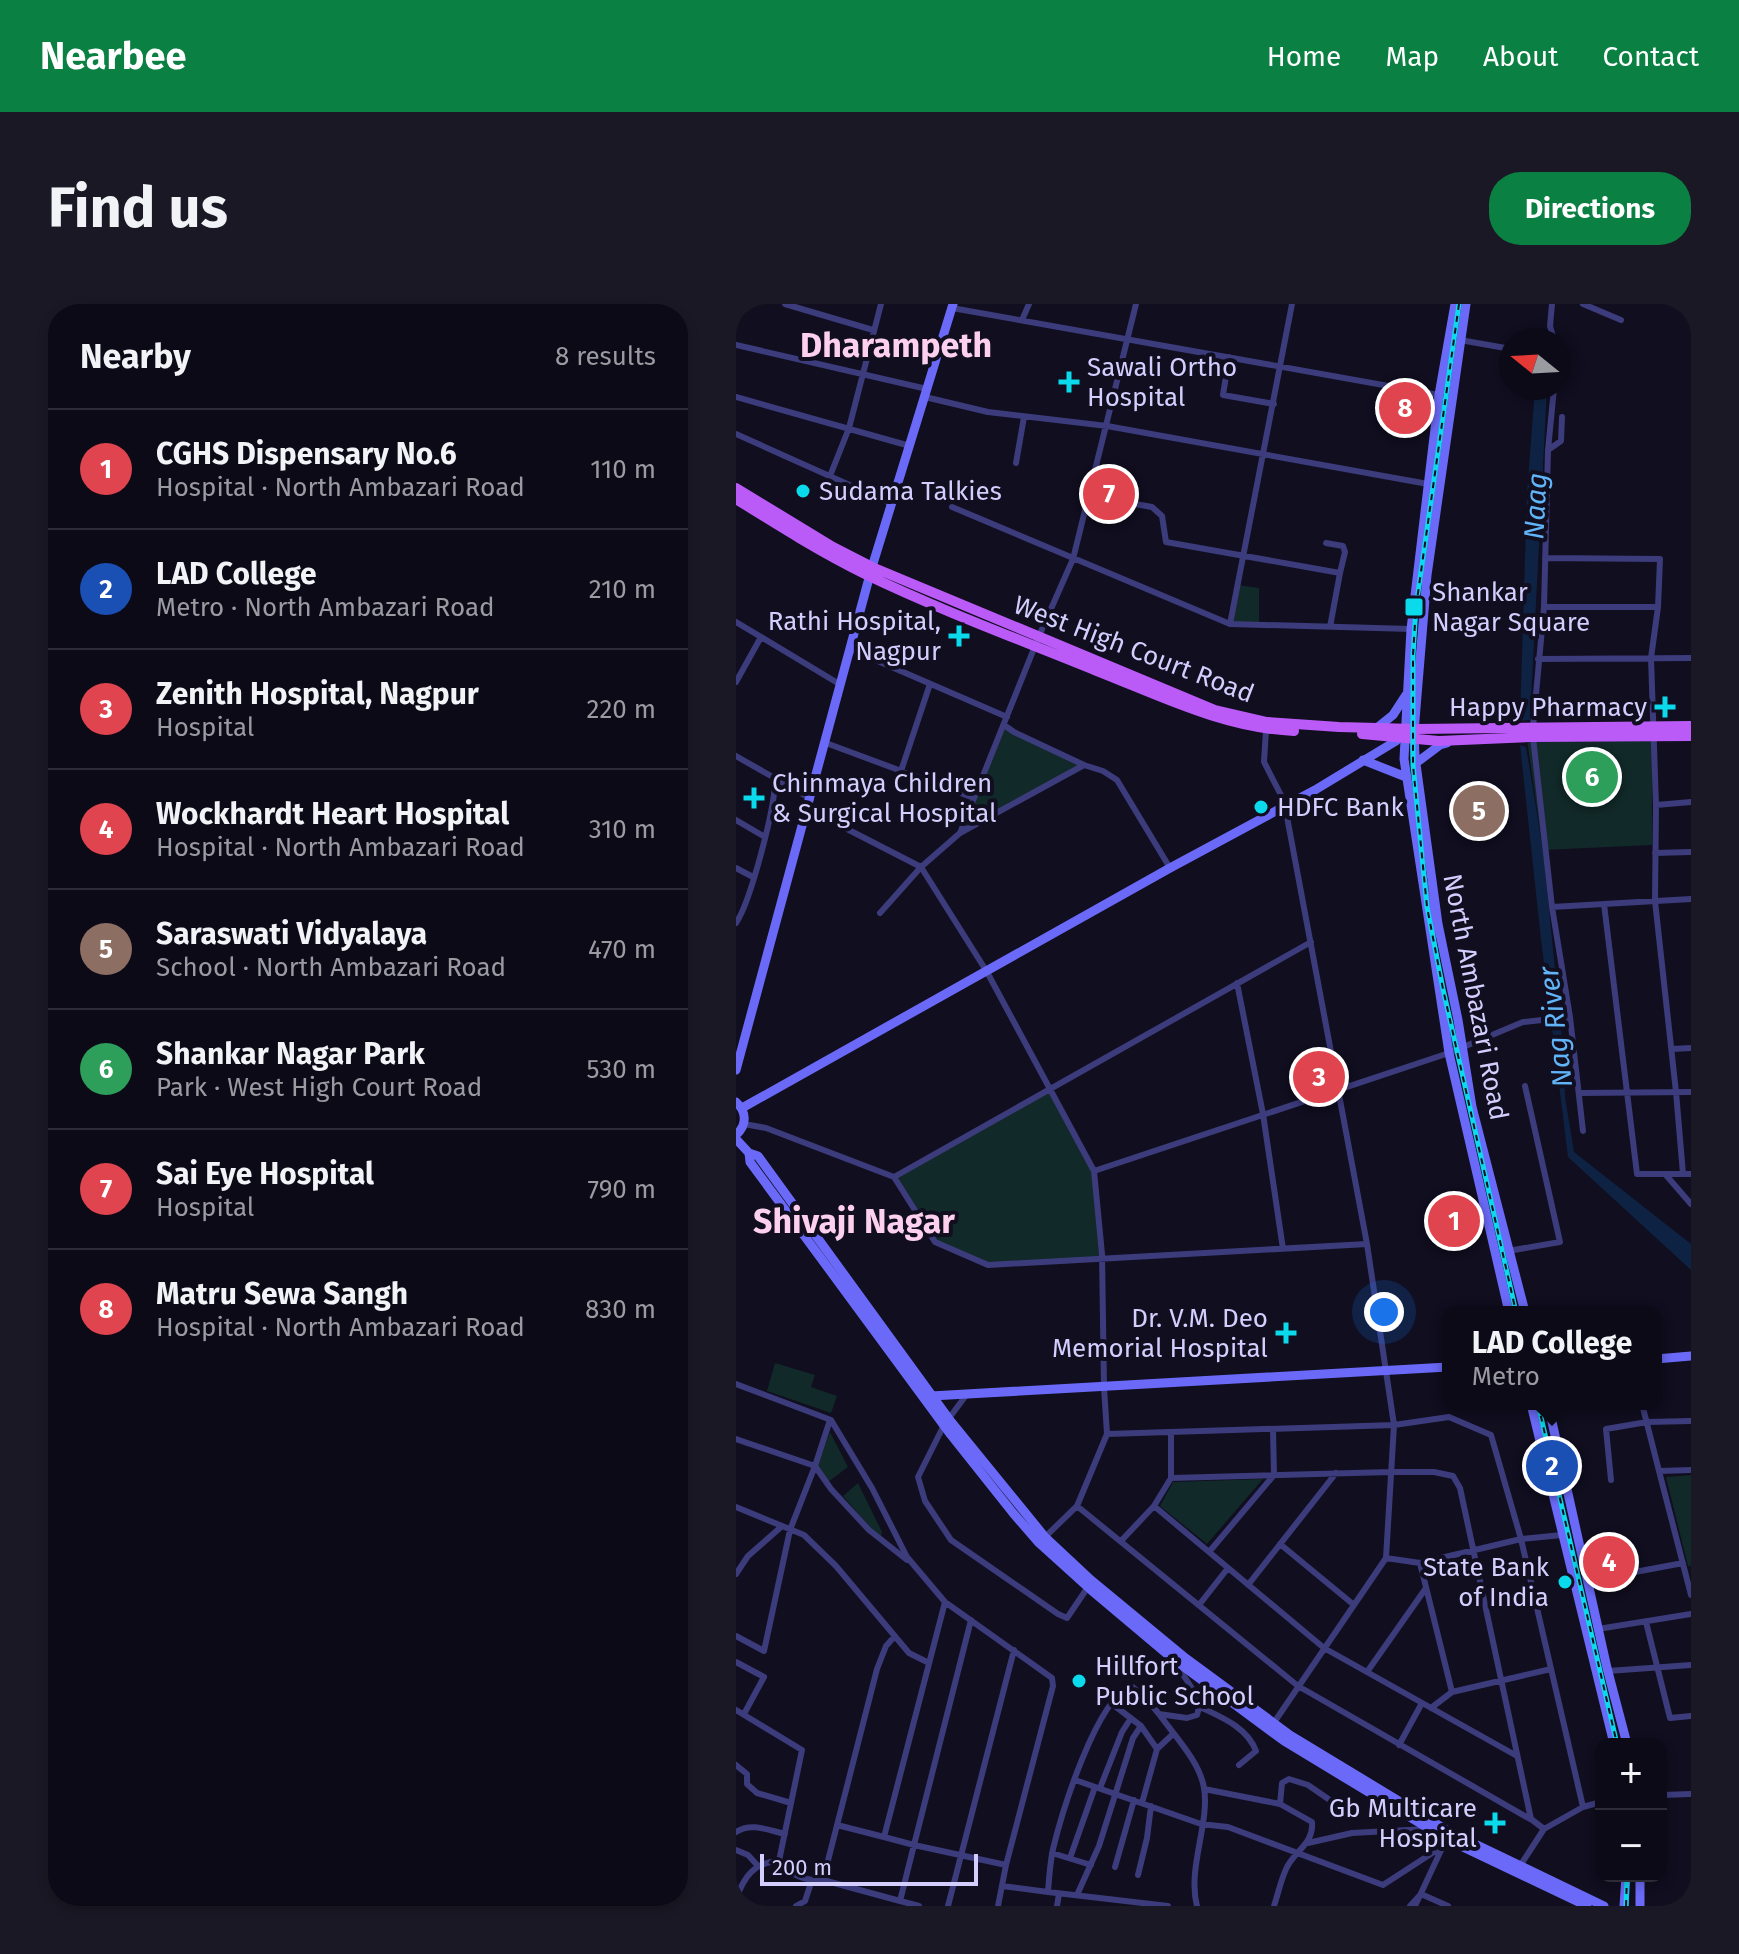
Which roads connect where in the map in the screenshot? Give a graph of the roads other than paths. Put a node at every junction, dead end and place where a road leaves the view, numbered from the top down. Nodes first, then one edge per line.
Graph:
1 (740, 304) edge
2 (785, 304) edge
3 (881, 304) edge
4 (1029, 304) edge
5 (1136, 304) edge
6 (1292, 304) edge
7 (1455, 304) edge
8 (1466, 304) edge
9 (1552, 304) edge
10 (1583, 304) edge
11 (953, 306) edge
12 (736, 314) edge
13 (1022, 320) junction
14 (1621, 320) dead end
15 (1551, 328) edge
16 (873, 330) junction
17 (1127, 340) junction
18 (1460, 340) junction
19 (736, 345) edge
20 (1499, 347) edge
21 (1229, 357) junction
22 (1281, 366) junction
23 (861, 374) junction
24 (926, 393) junction
25 (1439, 395) junction
26 (736, 397) edge
27 (1553, 400) edge
28 (1274, 404) junction
29 (1024, 417) junction
30 (1562, 417) dead end
31 (1107, 426) junction
32 (849, 428) junction
33 (736, 434) edge
34 (910, 446) junction
35 (1548, 450) junction
36 (1264, 453) junction
37 (1016, 463) dead end
38 (830, 476) junction
39 (1428, 484) junction
40 (736, 488) edge
41 (1090, 496) junction
42 (736, 499) edge
43 (892, 504) junction
44 (952, 507) dead end
45 (1326, 543) dead end
46 (1244, 555) junction
47 (1545, 558) junction
48 (1073, 559) junction
49 (871, 572) junction
50 (1340, 573) junction
51 (1544, 607) junction
52 (1658, 607) junction
53 (736, 622) edge
54 (1230, 624) junction
55 (1330, 627) junction
56 (1411, 629) junction
57 (761, 637) junction
58 (1037, 641) junction
59 (850, 649) junction
60 (1651, 658) junction
61 (1691, 658) edge
62 (1538, 659) junction
63 (736, 682) edge
64 (930, 684) junction
65 (841, 685) junction
66 (1408, 692) junction
67 (1006, 721) junction
68 (1691, 726) edge
69 (1378, 727) junction
70 (1266, 730) junction
71 (1405, 732) junction
72 (1653, 732) junction
73 (1533, 733) junction
74 (1691, 736) edge
75 (1459, 741) junction
76 (826, 743) junction
77 (736, 756) edge
78 (1363, 760) junction
79 (1416, 763) junction
80 (1084, 765) junction
81 (901, 771) junction
82 (1406, 777) junction
83 (775, 778) junction
84 (974, 798) junction
85 (1691, 802) edge
86 (810, 804) junction
87 (1285, 805) junction
88 (1656, 805) junction
89 (736, 820) edge
90 (960, 833) junction
91 (765, 837) junction
92 (1691, 852) edge
93 (1655, 853) junction
94 (921, 867) junction
95 (736, 868) edge
96 (1170, 868) junction
97 (753, 877) junction
98 (1691, 899) edge
99 (1655, 901) junction
100 (1604, 904) junction
101 (1552, 907) junction
102 (880, 913) dead end
103 (736, 925) edge
104 (1311, 942) junction
105 (987, 973) junction
106 (1237, 983) junction
107 (1569, 1017) junction
108 (1462, 1046) junction
109 (1691, 1048) edge
110 (1672, 1049) junction
111 (1449, 1053) junction
112 (736, 1070) edge
113 (1525, 1086) dead end
114 (1049, 1089) junction
115 (1340, 1089) junction
116 (1676, 1092) junction
117 (1691, 1092) edge
118 (1580, 1093) junction
119 (1626, 1093) junction
120 (739, 1105) edge
121 (1263, 1114) junction
122 (744, 1124) junction
123 (1583, 1131) dead end
124 (1691, 1135) edge
125 (1680, 1136) junction
126 (736, 1137) edge
127 (1094, 1171) junction
128 (1665, 1174) junction
129 (1687, 1174) edge
130 (894, 1177) junction
131 (1691, 1204) edge
132 (1367, 1244) junction
133 (1283, 1249) junction
134 (1509, 1251) junction
135 (1102, 1259) junction
136 (1508, 1306) edge
137 (1523, 1306) edge
138 (1691, 1356) edge
139 (1662, 1358) edge
140 (1442, 1367) edge
141 (1386, 1371) junction
142 (736, 1384) edge
143 (1104, 1387) junction
144 (967, 1394) junction
145 (928, 1396) junction
146 (1532, 1410) edge
147 (1549, 1410) edge
148 (1644, 1410) edge
149 (831, 1420) junction
150 (1691, 1421) edge
151 (947, 1422) junction
152 (1647, 1422) junction
153 (1394, 1425) junction
154 (1273, 1429) junction
155 (1171, 1432) junction
156 (1107, 1434) junction
157 (736, 1439) edge
158 (815, 1466) junction
159 (1691, 1470) edge
160 (1659, 1471) junction
161 (1391, 1472) junction
162 (1336, 1473) junction
163 (1274, 1475) junction
164 (1171, 1478) junction
165 (1611, 1480) dead end
166 (1077, 1506) junction
167 (1154, 1506) junction
168 (736, 1507) edge
169 (781, 1527) junction
170 (790, 1530) junction
171 (1562, 1535) junction
172 (1521, 1539) junction
173 (1042, 1540) junction
174 (1121, 1541) junction
175 (1280, 1544) junction
176 (1472, 1550) junction
177 (1209, 1552) junction
178 (1386, 1558) junction
179 (1420, 1563) junction
180 (1683, 1563) junction
181 (1228, 1568) junction
182 (918, 1570) junction
183 (1688, 1571) edge
184 (736, 1574) edge
185 (1587, 1581) junction
186 (1248, 1585) junction
187 (1088, 1587) junction
188 (1426, 1588) junction
189 (1691, 1595) edge
190 (945, 1602) junction
191 (1199, 1605) junction
192 (1354, 1605) junction
193 (1691, 1614) edge
194 (971, 1620) junction
195 (1646, 1622) junction
196 (1598, 1629) junction
197 (736, 1636) edge
198 (895, 1636) junction
199 (1324, 1648) junction
200 (1014, 1650) junction
201 (1173, 1659) junction
202 (736, 1662) edge
203 (929, 1663) junction
204 (1691, 1665) edge
205 (1656, 1668) junction
206 (1551, 1669) junction
207 (1608, 1671) junction
208 (1367, 1672) junction
209 (1596, 1673) junction
210 (1501, 1680) junction
211 (1298, 1686) junction
212 (1452, 1692) junction
213 (1111, 1703) junction
214 (1422, 1703) junction
215 (1200, 1707) junction
216 (1431, 1708) junction
217 (736, 1710) edge
218 (744, 1714) junction
219 (1159, 1714) junction
220 (1691, 1716) edge
221 (1131, 1718) junction
222 (1141, 1726) junction
223 (1270, 1727) junction
224 (1173, 1734) junction
225 (1612, 1738) edge
226 (1625, 1738) edge
227 (1399, 1745) junction
228 (1157, 1749) junction
229 (1517, 1756) junction
230 (736, 1765) edge
231 (1239, 1765) dead end
232 (1075, 1780) junction
233 (1098, 1787) junction
234 (1204, 1789) junction
235 (1116, 1794) junction
236 (1691, 1794) edge
237 (1667, 1795) edge
238 (1138, 1801) junction
239 (791, 1803) junction
240 (1280, 1804) junction
241 (1595, 1804) edge
242 (1337, 1805) dead end
243 (1151, 1806) junction
244 (1583, 1807) junction
245 (1531, 1819) junction
246 (1201, 1824) junction
247 (837, 1825) junction
248 (1428, 1829) junction
249 (1544, 1829) junction
250 (736, 1832) edge
251 (785, 1834) junction
252 (884, 1837) junction
253 (1446, 1839) junction
254 (1308, 1843) junction
255 (914, 1845) junction
256 (736, 1850) edge
257 (1052, 1853) junction
258 (1297, 1855) junction
259 (962, 1856) junction
260 (1070, 1858) junction
261 (779, 1861) junction
262 (1006, 1865) junction
263 (1091, 1865) junction
264 (758, 1866) junction
265 (1115, 1867) dead end
266 (1518, 1870) junction
267 (1138, 1875) dead end
268 (812, 1880) junction
269 (823, 1880) junction
270 (1626, 1882) edge
271 (1640, 1882) edge
272 (1002, 1886) junction
273 (1048, 1892) junction
274 (1059, 1894) junction
275 (1421, 1894) junction
276 (1077, 1895) junction
277 (736, 1899) edge
278 (900, 1901) junction
279 (1567, 1901) edge
280 (796, 1906) edge
281 (919, 1906) edge
282 (948, 1906) edge
283 (998, 1906) edge
284 (1057, 1906) edge
285 (1167, 1906) edge
286 (1197, 1906) edge
287 (1274, 1906) edge
288 (1412, 1906) edge
289 (1448, 1906) edge
290 (1587, 1906) edge
291 (1604, 1906) edge
292 (1624, 1906) edge
293 (1640, 1906) edge

1 - 12 street
2 - 16 street
3 - 16 street
4 - 13 street
5 - 17 street
6 - 22 street
7 - 25 street, North Ambazari Road
8 - 18 street, North Ambazari Road
9 - 15 street
10 - 14 street
11 - 13 street
11 - 24 street
13 - 17 street
16 - 23 street
17 - 21 street
17 - 31 street
18 - 20 street
18 - 71 street, North Ambazari Road
19 - 23 street
21 - 22 street
21 - 28 street
22 - 25 street
22 - 28 street
23 - 24 street
23 - 32 street
24 - 29 street
24 - 34 street
25 - 39 street, North Ambazari Road
26 - 32 street
27 - 35 street
28 - 36 street
29 - 31 street
29 - 37 street
30 - 35 street
31 - 36 street
31 - 41 street
32 - 34 street
32 - 38 street
33 - 38 street
34 - 43 street
35 - 47 street
36 - 39 street
36 - 46 street
38 - 43 street
39 - 56 street, North Ambazari Road
40 - 49 main road, West High Court Road
41 - 46 street
41 - 48 street
42 - 49 main road, West High Court Road
43 - 49 street
44 - 48 street
45 - 50 street
46 - 50 street
46 - 54 street
47 - 51 street
47 - 52 street
48 - 54 street
48 - 58 street
49 - 58 main road, West High Court Road
49 - 59 street
50 - 55 street
51 - 52 street
51 - 62 street
52 - 60 street
53 - 57 street
54 - 55 street
55 - 56 street
56 - 66 street, North Ambazari Road
57 - 63 street
57 - 65 street
58 - 67 street
58 - 69 main road, West High Court Road
58 - 70 main road, West High Court Road
59 - 64 street
59 - 65 street
60 - 61 street
60 - 62 street
60 - 72 street
62 - 73 street
64 - 67 street
64 - 81 street
65 - 76 street
66 - 69 street
66 - 71 street, North Ambazari Road
67 - 80 street
67 - 84 street
68 - 72 main road, West High Court Road
69 - 71 main road, West High Court Road
70 - 71 main road, West High Court Road
70 - 87 street
71 - 73 main road, West High Court Road
71 - 75 main road, West High Court Road
71 - 78 street
71 - 79 street, North Ambazari Road
71 - 82 street, North Ambazari Road
72 - 73 main road, West High Court Road
72 - 74 main road, West High Court Road
72 - 88 street
73 - 75 main road, West High Court Road
73 - 101 street
75 - 79 street
76 - 81 street
76 - 86 street
77 - 83 street
78 - 82 street
78 - 87 street
79 - 108 street, North Ambazari Road
80 - 90 street
80 - 96 street
81 - 84 street
82 - 111 street, North Ambazari Road
83 - 86 street
83 - 91 street
84 - 90 street
85 - 88 street
86 - 94 street
86 - 112 street
87 - 96 street
87 - 104 street
88 - 93 street
89 - 91 street
90 - 94 street
91 - 97 street
92 - 93 street
93 - 99 street
94 - 102 street
94 - 105 street
95 - 97 street
96 - 105 street
97 - 103 street
98 - 99 street
99 - 100 street
99 - 110 street
100 - 101 street
100 - 119 street
101 - 107 street
104 - 106 street
104 - 115 street
105 - 114 street
105 - 120 street
106 - 114 street
106 - 121 street
107 - 108 street
107 - 118 street
108 - 111 street
108 - 134 street, North Ambazari Road
109 - 110 street
110 - 116 street
111 - 115 street
111 - 136 street, North Ambazari Road
113 - 134 street
114 - 127 street
114 - 130 street
115 - 121 street
115 - 132 street
116 - 117 street
116 - 119 street
116 - 125 street
118 - 119 street
118 - 123 street
119 - 128 street
120 - 122 street
121 - 127 street
121 - 133 street
122 - 126 street
122 - 130 street
124 - 125 street
125 - 129 street
126 - 145 street
127 - 135 street
128 - 129 street
128 - 131 street
130 - 135 street
132 - 133 street
132 - 141 street
133 - 135 street
134 - 137 street, North Ambazari Road
135 - 143 street
138 - 139 street
140 - 141 street
141 - 143 street
141 - 153 street
142 - 149 street
143 - 144 street
143 - 156 street
144 - 145 street
144 - 151 street
145 - 151 street
146 - 171 street
147 - 185 street
148 - 152 street
149 - 158 street
149 - 182 street
150 - 152 street
151 - 173 street
151 - 187 street
152 - 160 street
152 - 165 street
153 - 154 street
153 - 161 street
153 - 172 street
154 - 155 street
154 - 163 street
155 - 156 street
155 - 164 street
156 - 166 street
157 - 158 street
158 - 170 street
158 - 182 street
159 - 160 street
160 - 180 street
161 - 162 street
161 - 176 street
161 - 178 street
162 - 163 street
162 - 175 street
163 - 164 street
163 - 177 street
164 - 167 street
166 - 173 street
166 - 174 street
167 - 174 street
167 - 177 street
168 - 169 street
169 - 170 street
169 - 184 street
170 - 197 street
170 - 198 street
171 - 172 street
171 - 209 street
172 - 176 street
172 - 206 street
173 - 187 street
173 - 223 street
174 - 191 street
175 - 186 street
175 - 192 street
176 - 179 street
176 - 210 street
177 - 181 street
178 - 179 street
178 - 192 street
179 - 188 street
180 - 183 street
180 - 185 street
181 - 186 street
181 - 191 street
182 - 190 street
183 - 189 street
185 - 196 street
186 - 199 street
187 - 201 street
188 - 208 street
188 - 212 street
190 - 194 street
190 - 203 street
191 - 211 street
192 - 199 street
193 - 195 street
194 - 200 street
194 - 255 street
195 - 196 street
195 - 205 street
196 - 207 street
198 - 203 street
198 - 247 street
199 - 208 street
199 - 211 street
200 - 259 street
200 - 262 street
201 - 215 street
201 - 223 street
202 - 218 street
203 - 252 street
204 - 205 street
205 - 207 street
205 - 220 street
206 - 210 street
206 - 244 street
207 - 209 street
207 - 226 street
208 - 214 street
209 - 225 street
210 - 212 street
210 - 229 street
211 - 223 street
211 - 227 street
212 - 216 street
213 - 219 street
213 - 221 street
213 - 232 street
214 - 216 street
214 - 227 street
215 - 219 street
215 - 231 street
216 - 229 street
217 - 218 street
218 - 239 street
219 - 224 street
221 - 222 street
221 - 233 street
222 - 228 street
222 - 235 street
223 - 248 street
223 - 253 street
224 - 228 street
224 - 234 street
227 - 245 street
228 - 238 street
229 - 245 street
230 - 239 street
232 - 233 street
232 - 257 street
233 - 235 street
233 - 260 street
234 - 240 street
234 - 246 street
235 - 238 street
235 - 263 street
236 - 237 street
238 - 243 street
238 - 265 street
239 - 251 street
240 - 242 street
240 - 254 street
241 - 244 street
243 - 246 street
243 - 267 street
244 - 249 street
245 - 249 street
246 - 258 street
246 - 286 street
247 - 252 street
247 - 269 street
248 - 253 street
248 - 254 street
249 - 266 street
250 - 251 street
251 - 261 street
252 - 255 street
253 - 258 street
253 - 266 street
253 - 275 street
254 - 258 street
255 - 259 street
255 - 278 street
256 - 264 street
257 - 260 street
257 - 273 street
258 - 287 street
259 - 262 street
259 - 282 street
260 - 263 street
261 - 264 street
261 - 268 street
262 - 272 street
263 - 276 street
264 - 277 street
266 - 279 street
266 - 291 street
268 - 269 street
268 - 280 street
269 - 278 street
270 - 292 street
271 - 293 street
272 - 273 street
272 - 283 street
273 - 274 street
274 - 276 street
274 - 284 street
275 - 288 street
275 - 289 street
276 - 285 street
278 - 281 street
279 - 290 street

